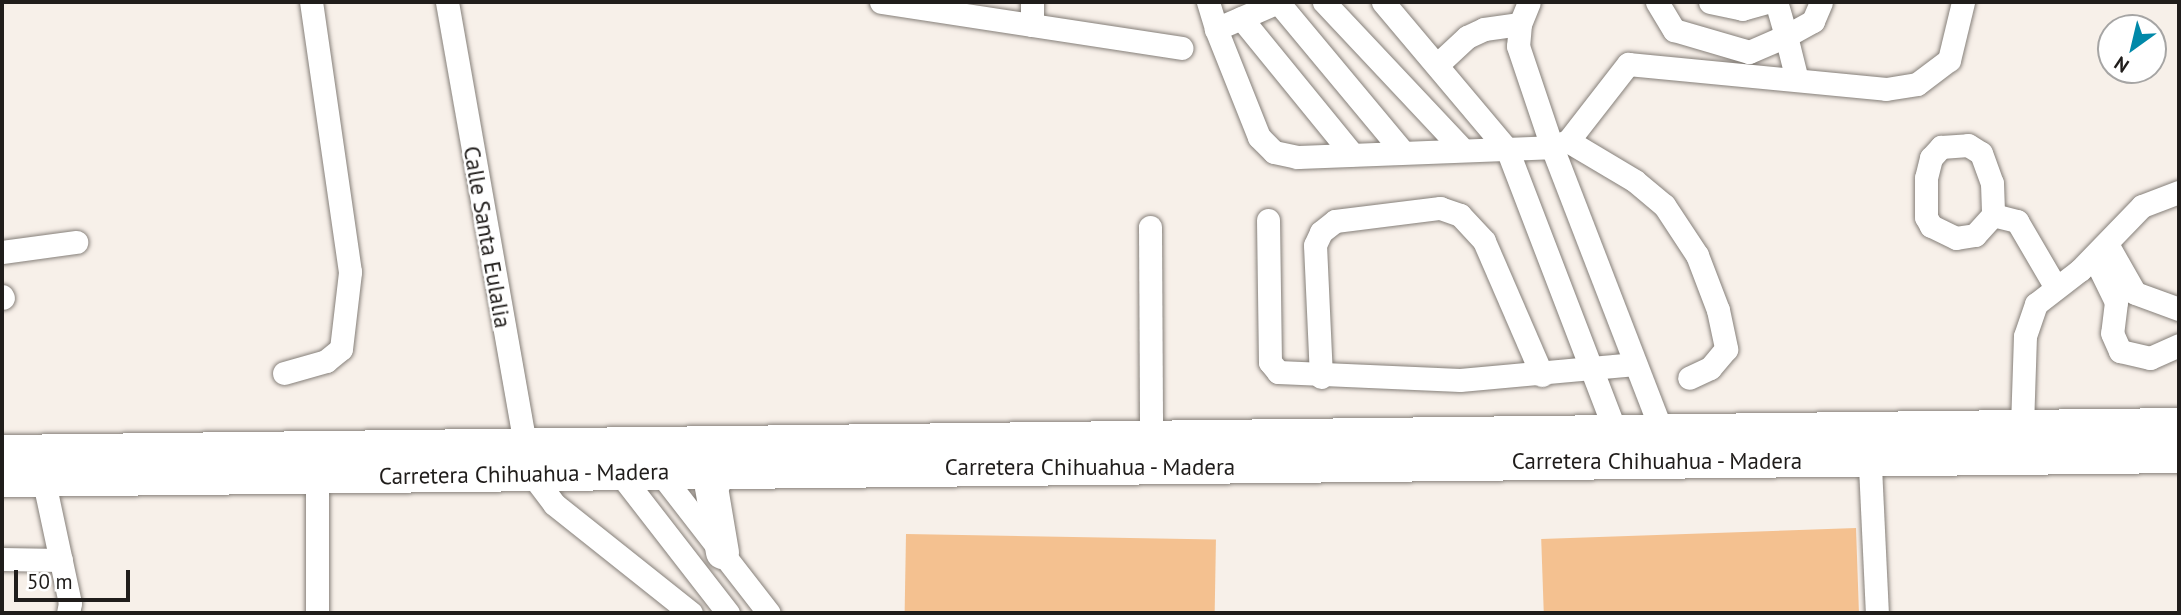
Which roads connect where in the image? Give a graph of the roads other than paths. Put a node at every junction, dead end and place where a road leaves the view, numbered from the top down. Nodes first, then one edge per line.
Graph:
1 (311, 2) edge
2 (447, 2) edge
3 (881, 2) edge
4 (1032, 2) edge
5 (1208, 2) edge
6 (1278, 2) edge
7 (1324, 2) edge
8 (1383, 2) edge
9 (1530, 2) edge
10 (1657, 2) edge
11 (1710, 2) edge
12 (1767, 2) edge
13 (1776, 2) edge
14 (1821, 2) edge
15 (1963, 2) edge
16 (1740, 5) edge
17 (1241, 18) junction
18 (1520, 24) junction
19 (1032, 25) junction
20 (1216, 29) junction
21 (1786, 37) junction
22 (1181, 48) dead end
23 (1438, 64) junction
24 (1797, 80) junction
25 (1560, 144) junction
26 (1507, 149) junction
27 (1463, 150) junction
28 (1403, 152) junction
29 (1353, 154) junction
30 (2179, 191) edge
31 (1993, 215) dead end
32 (1268, 220) dead end
33 (1150, 227) dead end
34 (76, 242) dead end
35 (2100, 251) junction
36 (2, 252) edge
37 (2055, 286) junction
38 (2179, 309) edge
39 (2179, 345) edge
40 (1635, 364) junction
41 (1593, 371) junction
42 (284, 373) dead end
43 (1542, 375) junction
44 (1321, 377) junction
45 (1689, 378) dead end
46 (2179, 424) edge
47 (2022, 426) junction
48 (1660, 430) junction
49 (1320, 433) junction
50 (597, 443) junction
51 (638, 443) junction
52 (1869, 444) junction
53 (1620, 446) junction
54 (1384, 449) junction
55 (2, 451) edge
56 (1151, 451) junction
57 (2179, 456) edge
58 (527, 458) junction
59 (1674, 461) junction
60 (41, 465) junction
61 (1331, 466) junction
62 (720, 471) junction
63 (619, 472) junction
64 (659, 472) junction
65 (317, 477) junction
66 (2, 480) edge
67 (722, 552) junction
68 (2, 559) edge
69 (61, 560) junction
70 (68, 613) edge
71 (317, 613) edge
72 (691, 613) edge
73 (728, 613) edge
74 (769, 613) edge
75 (1877, 613) edge

1 - 42 street
2 - 58 street, Calle Santa Eulalia
3 - 19 street
4 - 19 street
5 - 20 street
6 - 17 street
6 - 28 street
7 - 27 street
8 - 23 street
9 - 18 street
10 - 21 street
11 - 16 street
12 - 16 street
13 - 21 street
14 - 21 street
15 - 24 street
17 - 20 street
17 - 29 street
18 - 23 street
18 - 25 street
19 - 22 street
20 - 29 street
21 - 24 street
23 - 26 street
24 - 25 street
25 - 26 street
25 - 40 street
25 - 45 street
26 - 27 street
26 - 41 street
27 - 28 street
28 - 29 street
30 - 35 street
31 - 37 street
32 - 44 street
33 - 56 street
34 - 36 street
35 - 37 street
35 - 38 street
35 - 39 street
37 - 47 street
40 - 41 street
40 - 48 street
41 - 43 street
41 - 53 street
43 - 44 street
43 - 44 street
46 - 47 highway, Carretera Chihuahua - Madera
47 - 52 highway, Carretera Chihuahua - Madera
48 - 52 highway, Carretera Chihuahua - Madera
48 - 53 highway, Carretera Chihuahua - Madera
48 - 59 street
49 - 54 highway, Carretera Chihuahua - Madera
49 - 56 highway, Carretera Chihuahua - Madera
49 - 61 highway
50 - 51 highway, Carretera Chihuahua - Madera
50 - 58 highway, Carretera Chihuahua - Madera
50 - 63 street
51 - 56 highway, Carretera Chihuahua - Madera
51 - 64 street
52 - 57 highway, Carretera Chihuahua - Madera
52 - 59 highway, Carretera Chihuahua - Madera
52 - 75 street
53 - 54 highway, Carretera Chihuahua - Madera
53 - 59 highway, Carretera Chihuahua - Madera
54 - 61 highway, Carretera Chihuahua - Madera
55 - 60 highway, Carretera Chihuahua - Madera
56 - 61 highway, Carretera Chihuahua - Madera
56 - 62 highway, Carretera Chihuahua - Madera
58 - 60 highway, Carretera Chihuahua - Madera
58 - 63 highway, Carretera Chihuahua - Madera
58 - 65 highway, Carretera Chihuahua - Madera
58 - 72 street
60 - 65 highway, Carretera Chihuahua - Madera
60 - 66 highway, Carretera Chihuahua - Madera
60 - 69 street
62 - 64 highway, Carretera Chihuahua - Madera
62 - 67 highway
63 - 64 highway, Carretera Chihuahua - Madera
63 - 73 street
64 - 67 street
65 - 71 street
67 - 74 street
68 - 69 street
69 - 70 street

